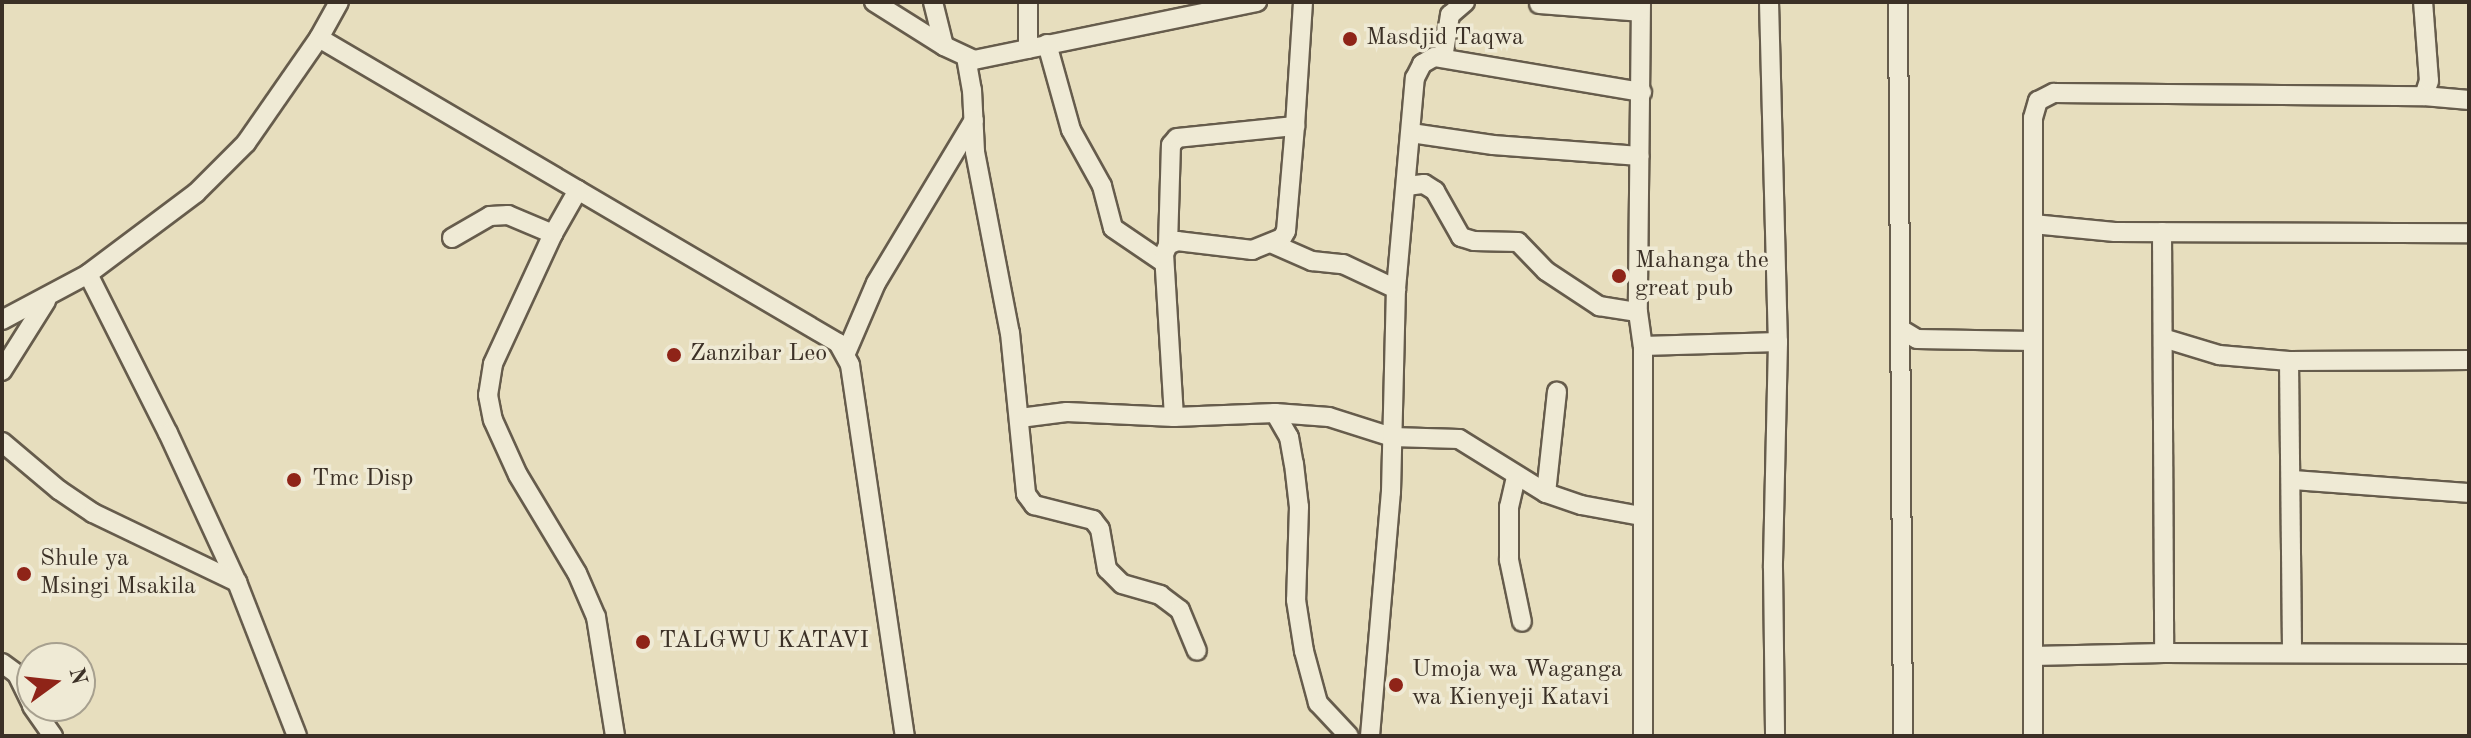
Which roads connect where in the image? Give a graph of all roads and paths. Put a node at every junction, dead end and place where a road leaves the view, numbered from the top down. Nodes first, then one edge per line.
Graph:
1 (339, 2) edge
2 (874, 2) edge
3 (933, 2) edge
4 (1028, 2) edge
5 (1257, 2) edge
6 (1303, 2) edge
7 (1465, 2) edge
8 (1769, 2) edge
9 (1898, 2) edge
10 (2423, 2) edge
11 (1539, 4) dead end
12 (1640, 7) edge
13 (319, 38) junction
14 (1047, 44) junction
15 (944, 46) junction
16 (1028, 49) junction
17 (966, 57) junction
18 (1443, 58) junction
19 (1642, 92) junction
20 (2424, 96) junction
21 (2469, 100) edge
22 (974, 120) junction
23 (1295, 126) junction
24 (1411, 133) junction
25 (1640, 156) junction
26 (1407, 186) junction
27 (578, 190) junction
28 (2033, 224) junction
29 (2162, 232) junction
30 (2469, 233) edge
31 (553, 234) junction
32 (452, 238) dead end
33 (1273, 244) junction
34 (1166, 254) junction
35 (88, 274) junction
36 (1396, 289) junction
37 (50, 296) junction
38 (1638, 312) junction
39 (2, 320) edge
40 (1902, 330) junction
41 (2163, 338) junction
42 (2033, 341) junction
43 (1778, 342) junction
44 (1643, 346) junction
45 (846, 353) junction
46 (2469, 360) edge
47 (2289, 361) junction
48 (2, 371) edge
49 (1557, 392) dead end
50 (1275, 413) junction
51 (1174, 417) junction
52 (1020, 418) junction
53 (1392, 437) junction
54 (2, 442) edge
55 (1516, 477) junction
56 (2292, 480) junction
57 (1546, 493) junction
58 (2469, 493) edge
59 (1641, 516) junction
60 (237, 582) junction
61 (1522, 622) dead end
62 (1197, 651) dead end
63 (2292, 652) junction
64 (2164, 653) junction
65 (2469, 654) edge
66 (2033, 656) junction
67 (1339, 734) edge
68 (297, 736) edge
69 (615, 736) edge
70 (905, 736) edge
71 (1370, 736) edge
72 (1643, 736) edge
73 (1775, 736) edge
74 (1903, 736) edge
75 (2033, 736) edge

1 - 13 street
2 - 15 street
3 - 15 street
4 - 16 street
5 - 14 street
6 - 23 street
7 - 18 street
8 - 43 street
9 - 40 street
10 - 20 street
11 - 12 street
12 - 19 street
13 - 27 street
13 - 35 street
14 - 16 street
14 - 34 street
15 - 17 street
16 - 17 street
17 - 22 street
18 - 19 street
18 - 24 street
19 - 25 street
20 - 21 street
20 - 28 street
22 - 45 street
22 - 52 street
23 - 33 street
23 - 34 street
24 - 25 street
24 - 26 street
25 - 38 street
26 - 36 street
26 - 38 street
27 - 31 street
27 - 45 street
28 - 29 street
28 - 42 street
29 - 30 street
29 - 41 street
31 - 32 street
31 - 69 street
33 - 34 street
33 - 36 street
34 - 51 street
35 - 37 street
35 - 60 street
36 - 53 street
37 - 39 street
37 - 48 street
38 - 44 street
40 - 42 street
40 - 74 street
41 - 47 street
41 - 64 street
42 - 66 street
43 - 44 street
43 - 73 street
44 - 59 street
45 - 70 street
46 - 47 street
47 - 56 street
49 - 57 street
50 - 51 street
50 - 53 street
50 - 67 street
51 - 52 street
52 - 62 street
53 - 55 street
53 - 71 street
54 - 60 street
55 - 57 street
55 - 61 street
56 - 58 street
56 - 63 street
57 - 59 street
59 - 72 street
60 - 68 street
63 - 64 street
63 - 65 street
64 - 66 street
66 - 75 street

